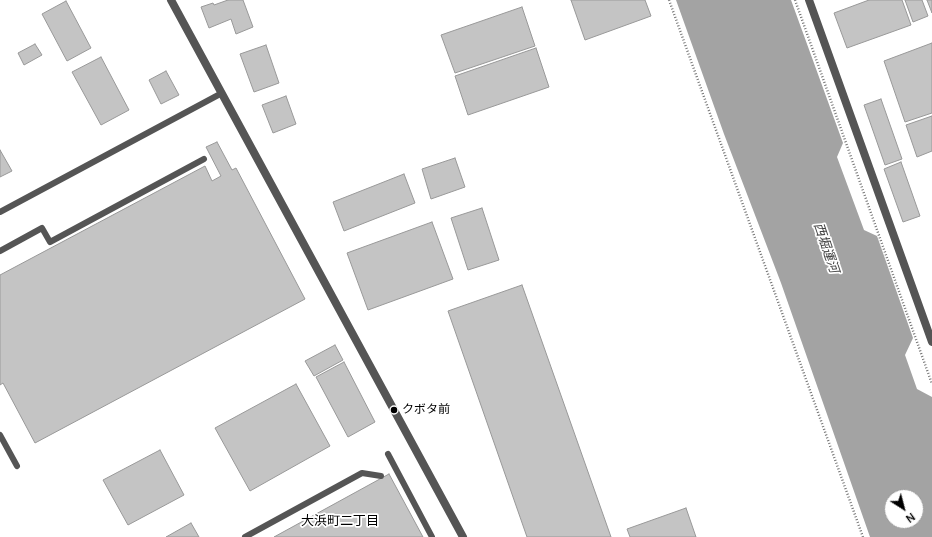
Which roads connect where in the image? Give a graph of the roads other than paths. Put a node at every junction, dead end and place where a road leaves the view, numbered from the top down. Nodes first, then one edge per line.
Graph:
1 (171, 0) edge
2 (809, 0) edge
3 (222, 92) junction
4 (204, 159) dead end
5 (0, 212) edge
6 (0, 251) edge
7 (932, 342) edge
8 (0, 435) edge
9 (388, 454) dead end
10 (17, 466) dead end
11 (381, 476) dead end
12 (245, 537) edge
13 (432, 537) edge
14 (463, 537) edge

1 - 3 street
2 - 7 street
3 - 5 lane
3 - 14 street
4 - 6 lane
8 - 10 lane
9 - 13 lane
11 - 12 lane

